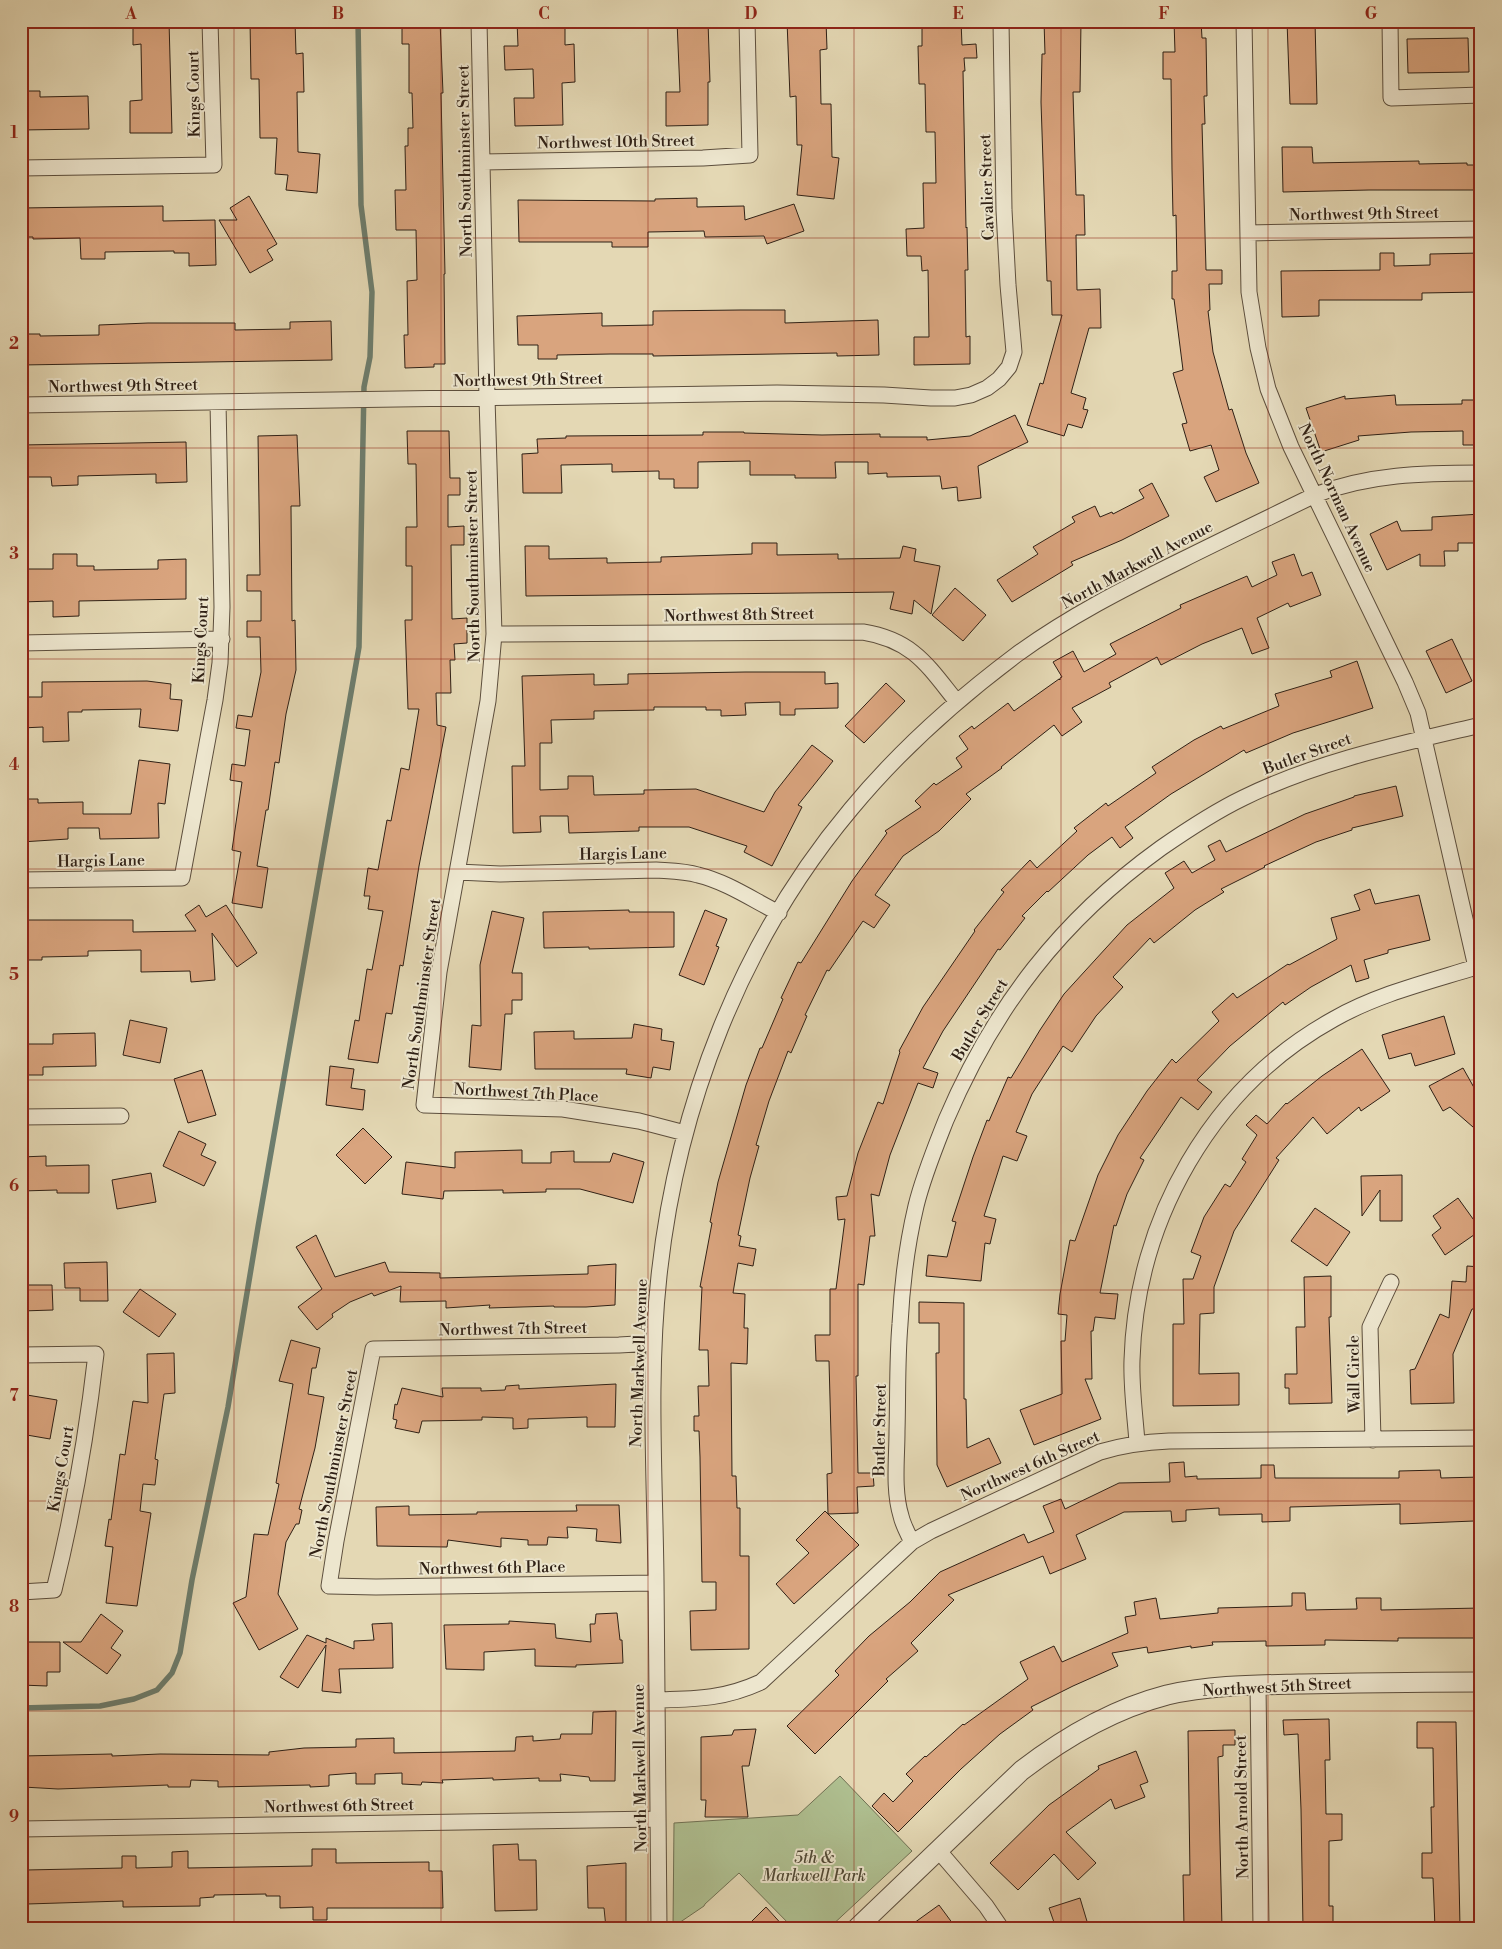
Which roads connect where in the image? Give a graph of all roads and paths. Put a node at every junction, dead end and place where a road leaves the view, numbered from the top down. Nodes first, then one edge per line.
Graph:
1 (210, 21) edge
2 (479, 21) edge
3 (747, 21) edge
4 (1001, 21) edge
5 (1244, 21) edge
6 (1390, 21) edge
7 (1481, 95) edge
8 (483, 162) junction
9 (21, 168) edge
10 (1481, 229) edge
11 (1248, 233) junction
12 (1014, 352) joint
13 (487, 398) junction
14 (218, 402) junction
15 (21, 404) edge
16 (1481, 472) edge
17 (1314, 496) junction
18 (494, 634) junction
19 (222, 639) junction
20 (21, 643) edge
21 (957, 702) junction
22 (1481, 725) edge
23 (1423, 739) junction
24 (458, 872) junction
25 (182, 878) joint
26 (21, 880) edge
27 (779, 914) junction
28 (1478, 971) edge
29 (424, 1105) joint
30 (122, 1116) dead end
31 (21, 1117) edge
32 (685, 1132) junction
33 (1391, 1282) dead end
34 (654, 1343) junction
35 (373, 1349) joint
36 (21, 1355) edge
37 (1481, 1438) edge
38 (1373, 1440) junction
39 (1137, 1442) junction
40 (912, 1542) junction
41 (656, 1582) junction
42 (329, 1586) joint
43 (21, 1592) edge
44 (1481, 1682) edge
45 (1258, 1685) junction
46 (657, 1700) junction
47 (658, 1819) junction
48 (21, 1829) edge
49 (938, 1850) junction
50 (659, 1928) edge
51 (857, 1928) edge
52 (1001, 1928) edge
53 (1262, 1928) edge

1 - 9 street, Kings Court
2 - 8 street, North Southminster Street
3 - 8 street, Northwest 10th Street
4 - 12 street, Cavalier Street
5 - 11 street, North Norman Avenue
6 - 7 street
8 - 13 street, North Southminster Street
10 - 11 street, Northwest 9th Street
11 - 17 street, North Norman Avenue
12 - 13 street, Northwest 9th Street
13 - 14 street, Northwest 9th Street
13 - 18 street, North Southminster Street
14 - 15 street, Northwest 9th Street
14 - 19 street, Kings Court
16 - 17 street
17 - 21 street, North Markwell Avenue
17 - 23 street, North Norman Avenue
18 - 21 street, Northwest 8th Street
18 - 24 street, North Southminster Street
19 - 20 street
19 - 25 street, Kings Court
21 - 27 street, North Markwell Avenue
22 - 23 street
23 - 28 street, North Norman Avenue
23 - 40 street, Butler Street
24 - 27 street, Hargis Lane
24 - 29 street, North Southminster Street
25 - 26 street, Hargis Lane
27 - 32 street, North Markwell Avenue
28 - 39 street
29 - 32 street, Northwest 7th Place
30 - 31 street
32 - 34 street, North Markwell Avenue
33 - 38 street, Wall Circle
34 - 35 street, Northwest 7th Street
34 - 41 street, North Markwell Avenue
35 - 42 street, North Southminster Street
36 - 43 street, Kings Court
37 - 38 street, Northwest 6th Street
38 - 39 street, Northwest 6th Street
39 - 40 street, Northwest 6th Street
40 - 46 street, Northwest 6th Street
41 - 42 street, Northwest 6th Place
41 - 46 street, North Markwell Avenue
44 - 45 street, Northwest 5th Street
45 - 49 street, Northwest 5th Street
45 - 53 street, North Arnold Street
46 - 47 street, North Markwell Avenue
47 - 48 street, Northwest 6th Street
47 - 50 street, North Markwell Avenue
49 - 51 street, Northwest 5th Street
49 - 52 street

